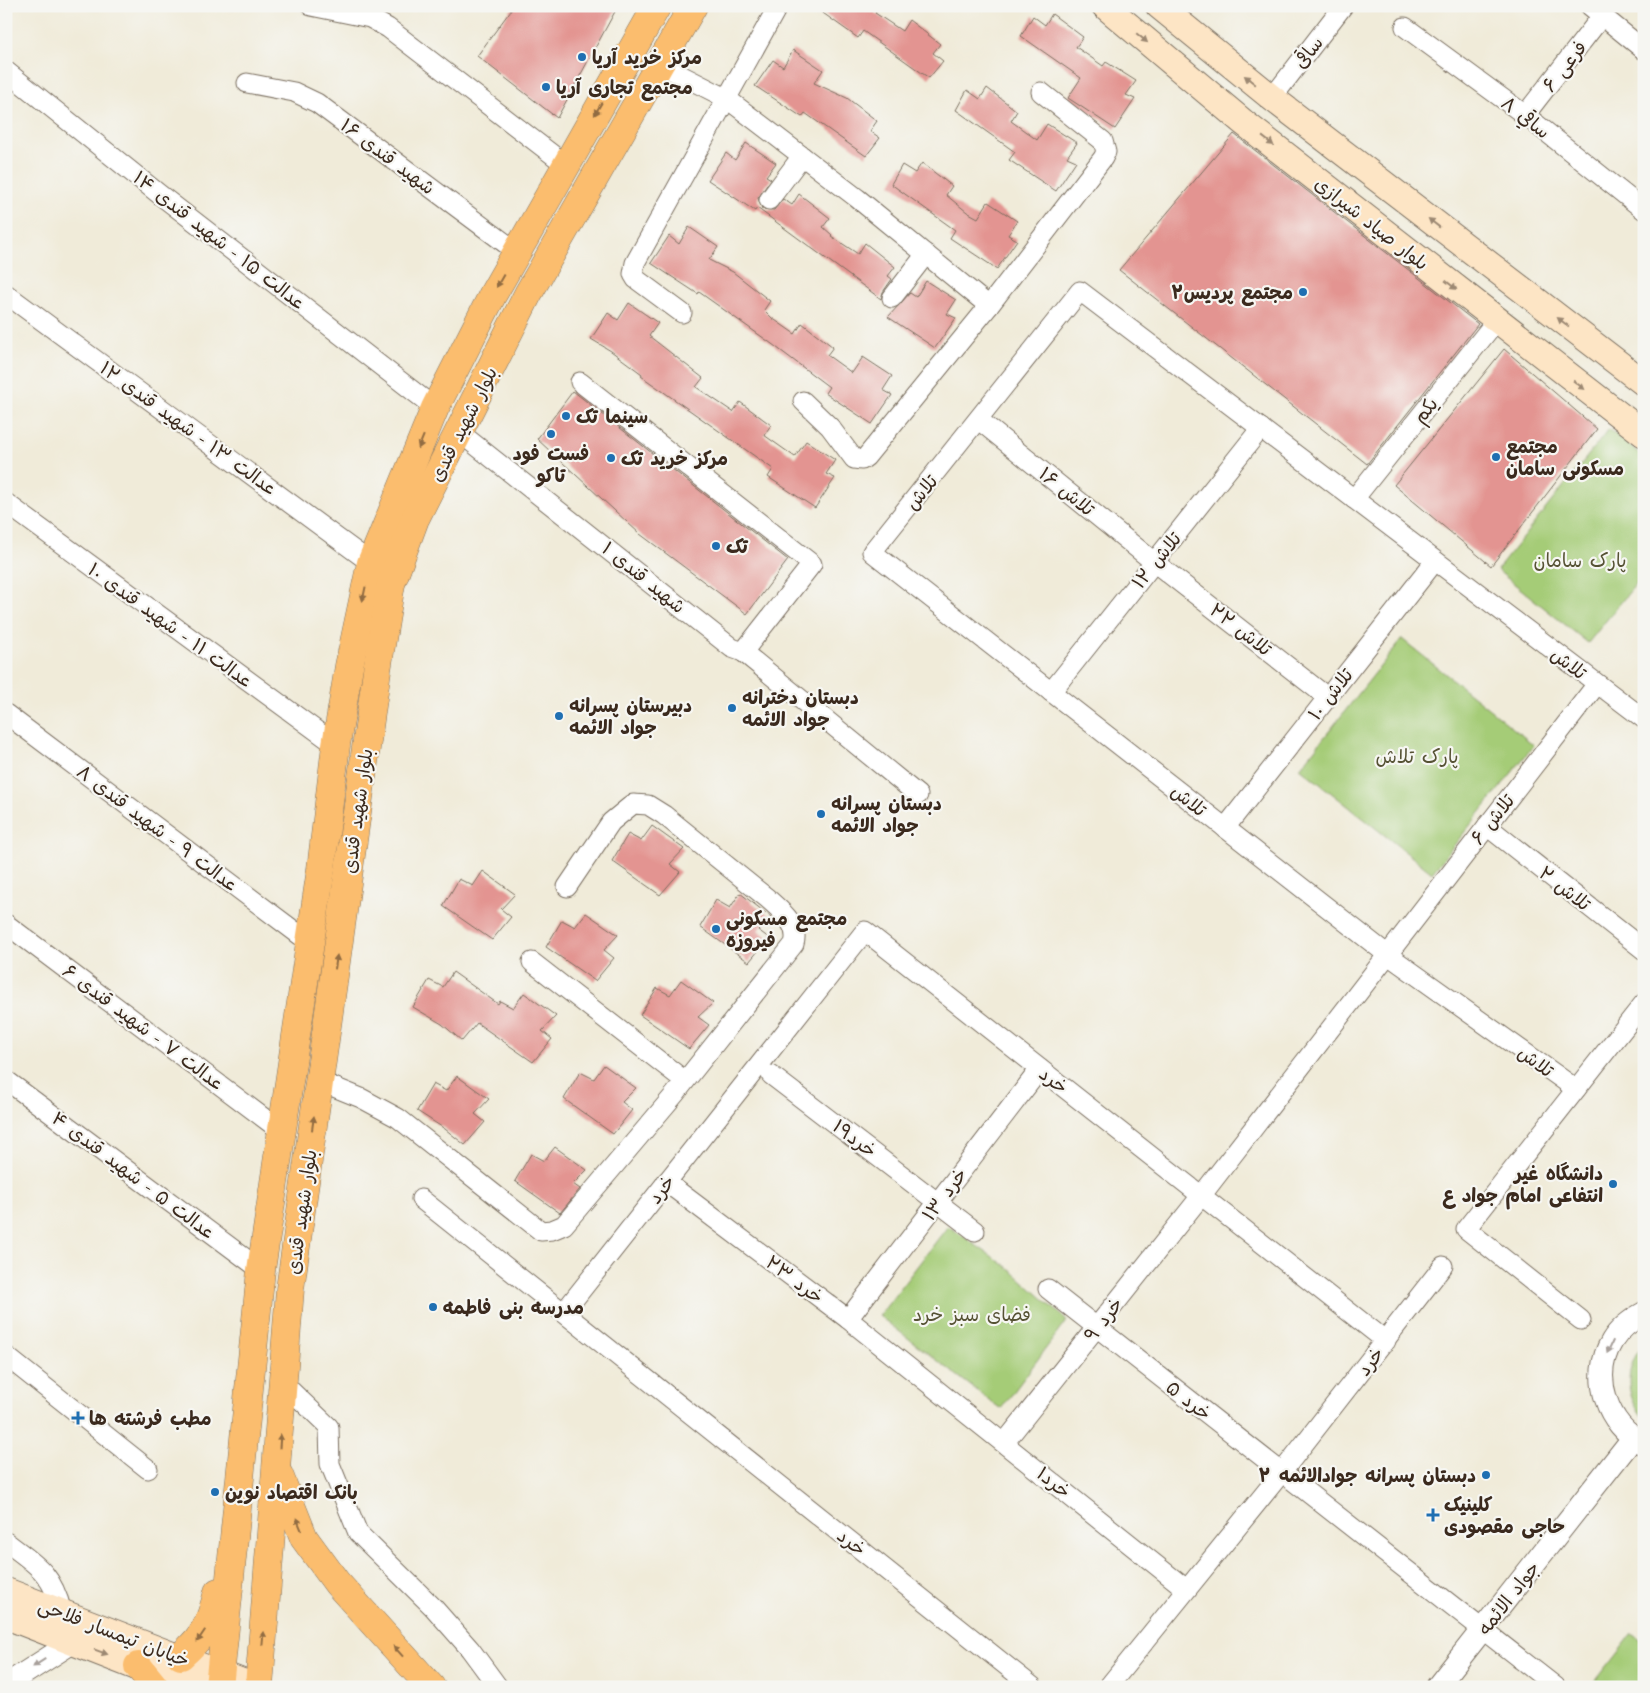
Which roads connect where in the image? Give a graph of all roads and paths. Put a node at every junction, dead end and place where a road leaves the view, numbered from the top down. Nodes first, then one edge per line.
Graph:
1 (311, 6) edge
2 (693, 6) edge
3 (778, 6) edge
4 (1105, 6) edge
5 (1158, 6) edge
6 (1343, 6) edge
7 (654, 7) edge
8 (1596, 11) edge
9 (1406, 27) dead end
10 (1644, 50) edge
11 (661, 65) junction
12 (6, 71) edge
13 (247, 83) dead end
14 (1041, 92) dead end
15 (726, 98) junction
16 (1272, 98) junction
17 (1525, 115) junction
18 (802, 156) junction
19 (566, 166) junction
20 (769, 200) dead end
21 (1644, 210) edge
22 (517, 252) junction
23 (926, 254) junction
24 (6, 294) edge
25 (892, 298) dead end
26 (989, 306) junction
27 (682, 313) dead end
28 (1496, 321) junction
29 (580, 382) dead end
30 (1644, 383) edge
31 (803, 401) dead end
32 (435, 408) junction
33 (979, 420) junction
34 (1261, 428) junction
35 (459, 432) junction
36 (1644, 434) edge
37 (1354, 499) junction
38 (6, 503) edge
39 (1435, 561) junction
40 (1154, 562) junction
41 (371, 563) junction
42 (743, 652) junction
43 (1597, 684) junction
44 (1051, 692) junction
45 (1327, 697) junction
46 (6, 714) edge
47 (1644, 719) edge
48 (336, 745) junction
49 (918, 795) dead end
50 (328, 811) junction
51 (356, 816) junction
52 (1487, 826) junction
53 (1225, 828) junction
54 (349, 864) junction
55 (321, 869) junction
56 (567, 887) dead end
57 (6, 924) edge
58 (309, 942) junction
59 (1644, 950) edge
60 (1388, 955) junction
61 (532, 962) dead end
62 (1644, 1003) edge
63 (1040, 1069) junction
64 (771, 1075) dead end
65 (319, 1081) junction
66 (685, 1081) junction
67 (7, 1083) edge
68 (1576, 1090) junction
69 (281, 1130) junction
70 (666, 1182) junction
71 (1201, 1196) junction
72 (421, 1199) dead end
73 (938, 1201) junction
74 (976, 1231) dead end
75 (1443, 1266) dead end
76 (261, 1270) junction
77 (1048, 1289) dead end
78 (564, 1312) junction
79 (1644, 1312) edge
80 (848, 1319) junction
81 (1581, 1320) dead end
82 (1096, 1327) junction
83 (1386, 1341) junction
84 (6, 1356) edge
85 (921, 1378) joint
86 (284, 1384) junction
87 (1638, 1441) edge
88 (1005, 1442) junction
89 (148, 1469) dead end
90 (277, 1471) junction
91 (1282, 1472) junction
92 (6, 1542) edge
93 (234, 1560) junction
94 (1186, 1589) junction
95 (6, 1591) edge
96 (62, 1612) junction
97 (6, 1616) edge
98 (1484, 1629) junction
99 (72, 1642) junction
100 (181, 1656) junction
101 (138, 1666) junction
102 (220, 1680) edge
103 (6, 1685) edge
104 (156, 1687) edge
105 (188, 1687) edge
106 (257, 1687) edge
107 (432, 1687) edge
108 (498, 1687) edge
109 (1033, 1687) edge
110 (1108, 1687) edge
111 (1437, 1687) edge
112 (1556, 1687) edge

1 - 19 street
2 - 11 main road, بلوار شهید قندی
3 - 15 street
4 -> 28 main road, بلوار صیاد شیرازی
16 -> 5 main road, بلوار صیاد شیرازی
6 - 16 street, ساقی
7 -> 19 main road, بلوار شهید قندی
8 - 10 street
8 - 17 street, فرعی ۶
9 - 17 street, ساقي ۸
11 - 15 street
11 - 35 main road, بلوار شهید قندی
12 - 32 street, عدالت ۱۵ - شهید قندی ۱۴
13 - 22 street, شهید قندی ۱۶
14 - 26 street
15 - 18 street
15 - 27 street
30 -> 16 main road, بلوار صیاد شیرازی
17 - 21 street, ساقي ۸
18 - 20 street
18 - 23 street
19 - 22 main road, بلوار شهید قندی
22 -> 32 main road, بلوار شهید قندی
23 - 25 street
23 - 26 street
24 - 41 street, عدالت ۱۳ - شهید قندی ۱۲
26 - 31 street
28 -> 36 main road, بلوار صیاد شیرازی
28 - 37 street, یکم
29 - 42 street
32 -> 41 main road, بلوار شهید قندی
33 - 34 street, تلاش
33 - 40 street, تلاش ۱۶
33 - 44 street, تلاش
34 - 37 street, تلاش
34 - 40 street, تلاش ۱۲
35 - 42 street, شهيد قندی ۱
35 - 51 main road, بلوار شهید قندی
37 - 39 street, تلاش
38 - 48 street, عدالت ۱۱ - شهید قندی ۱۰
39 - 43 street, تلاش
39 - 45 street, تلاش ۱۰
40 - 44 street, تلاش ۱۲
40 - 45 street, تلاش ۲۲
41 -> 48 main road, بلوار شهید قندی
42 - 49 street, شهيد قندی ۱
43 - 47 street, تلاش
43 - 52 street, تلاش ۶
44 - 53 street, تلاش
45 - 53 street, تلاش ۱۰
46 - 58 street, عدالت ۹ - شهید قندی ۸
48 - 50 main road, بلوار شهید قندی
50 - 51 main road
50 - 55 main road, بلوار شهید قندی
51 - 54 main road, بلوار شهید قندی
52 - 59 street, تلاش ۲
52 - 60 street, تلاش ۶
53 - 60 street, تلاش
54 - 55 main road
65 -> 54 main road, بلوار شهید قندی
55 - 58 main road, بلوار شهید قندی
56 - 66 street
57 - 69 street, عدالت ۷ - شهید قندی ۶
58 - 69 main road, بلوار شهید قندی
60 - 68 street, تلاش
60 - 71 street
61 - 66 street
62 - 68 street
63 - 70 street, خرد
63 - 71 street, خرد
63 - 73 street, خرد ۱۳
64 - 73 street, خرد۱۹
65 - 66 street
86 -> 65 main road, بلوار شهید قندی
67 - 76 street, عدالت ۵ - شهید قندی ۴
68 - 81 street
69 - 76 main road, بلوار شهید قندی
70 - 78 street, خرد
70 - 80 street, خرد ۲۳
71 - 82 street, خرد ۹
71 - 83 street, خرد
72 - 78 street
73 - 74 street, خرد۱۹
73 - 80 street, خرد ۱۳
75 - 83 street
76 - 93 main road, بلوار شهید قندی
77 - 82 street, خرد ۵
78 - 109 street, خرد
79 -> 87 street
80 - 85 street, خرد ۲۳
82 - 88 street, خرد ۹
82 - 91 street, خرد ۵
83 - 91 street, خرد
84 - 89 street
85 - 88 street, خرد۱
90 -> 86 main road, بلوار شهید قندی
86 - 108 street
87 - 98 street, جواد الائمه
88 - 94 street, خرد۱
106 -> 90 main road, بلوار شهید قندی
107 -> 90 main road
91 - 94 street, خرد
91 - 98 street
92 - 96 street
93 -> 100 main road
93 - 102 main road, بلوار شهید قندی
94 - 110 street, خرد
95 - 96 main road, خیابان تیمسار فلاحی
96 - 100 main road, خیابان تیمسار فلاحی
97 - 99 main road, خیابان تیمسار فلاحی
98 - 111 street, جواد الائمه
98 - 112 street
99 -> 101 main road, خیابان تیمسار فلاحی
99 -> 103 street
100 - 102 main road, خیابان تیمسار فلاحی
101 - 104 main road
101 - 105 main road, خیابان تیمسار فلاحی
102 - 106 main road, خیابان تیمسار فلاحی

